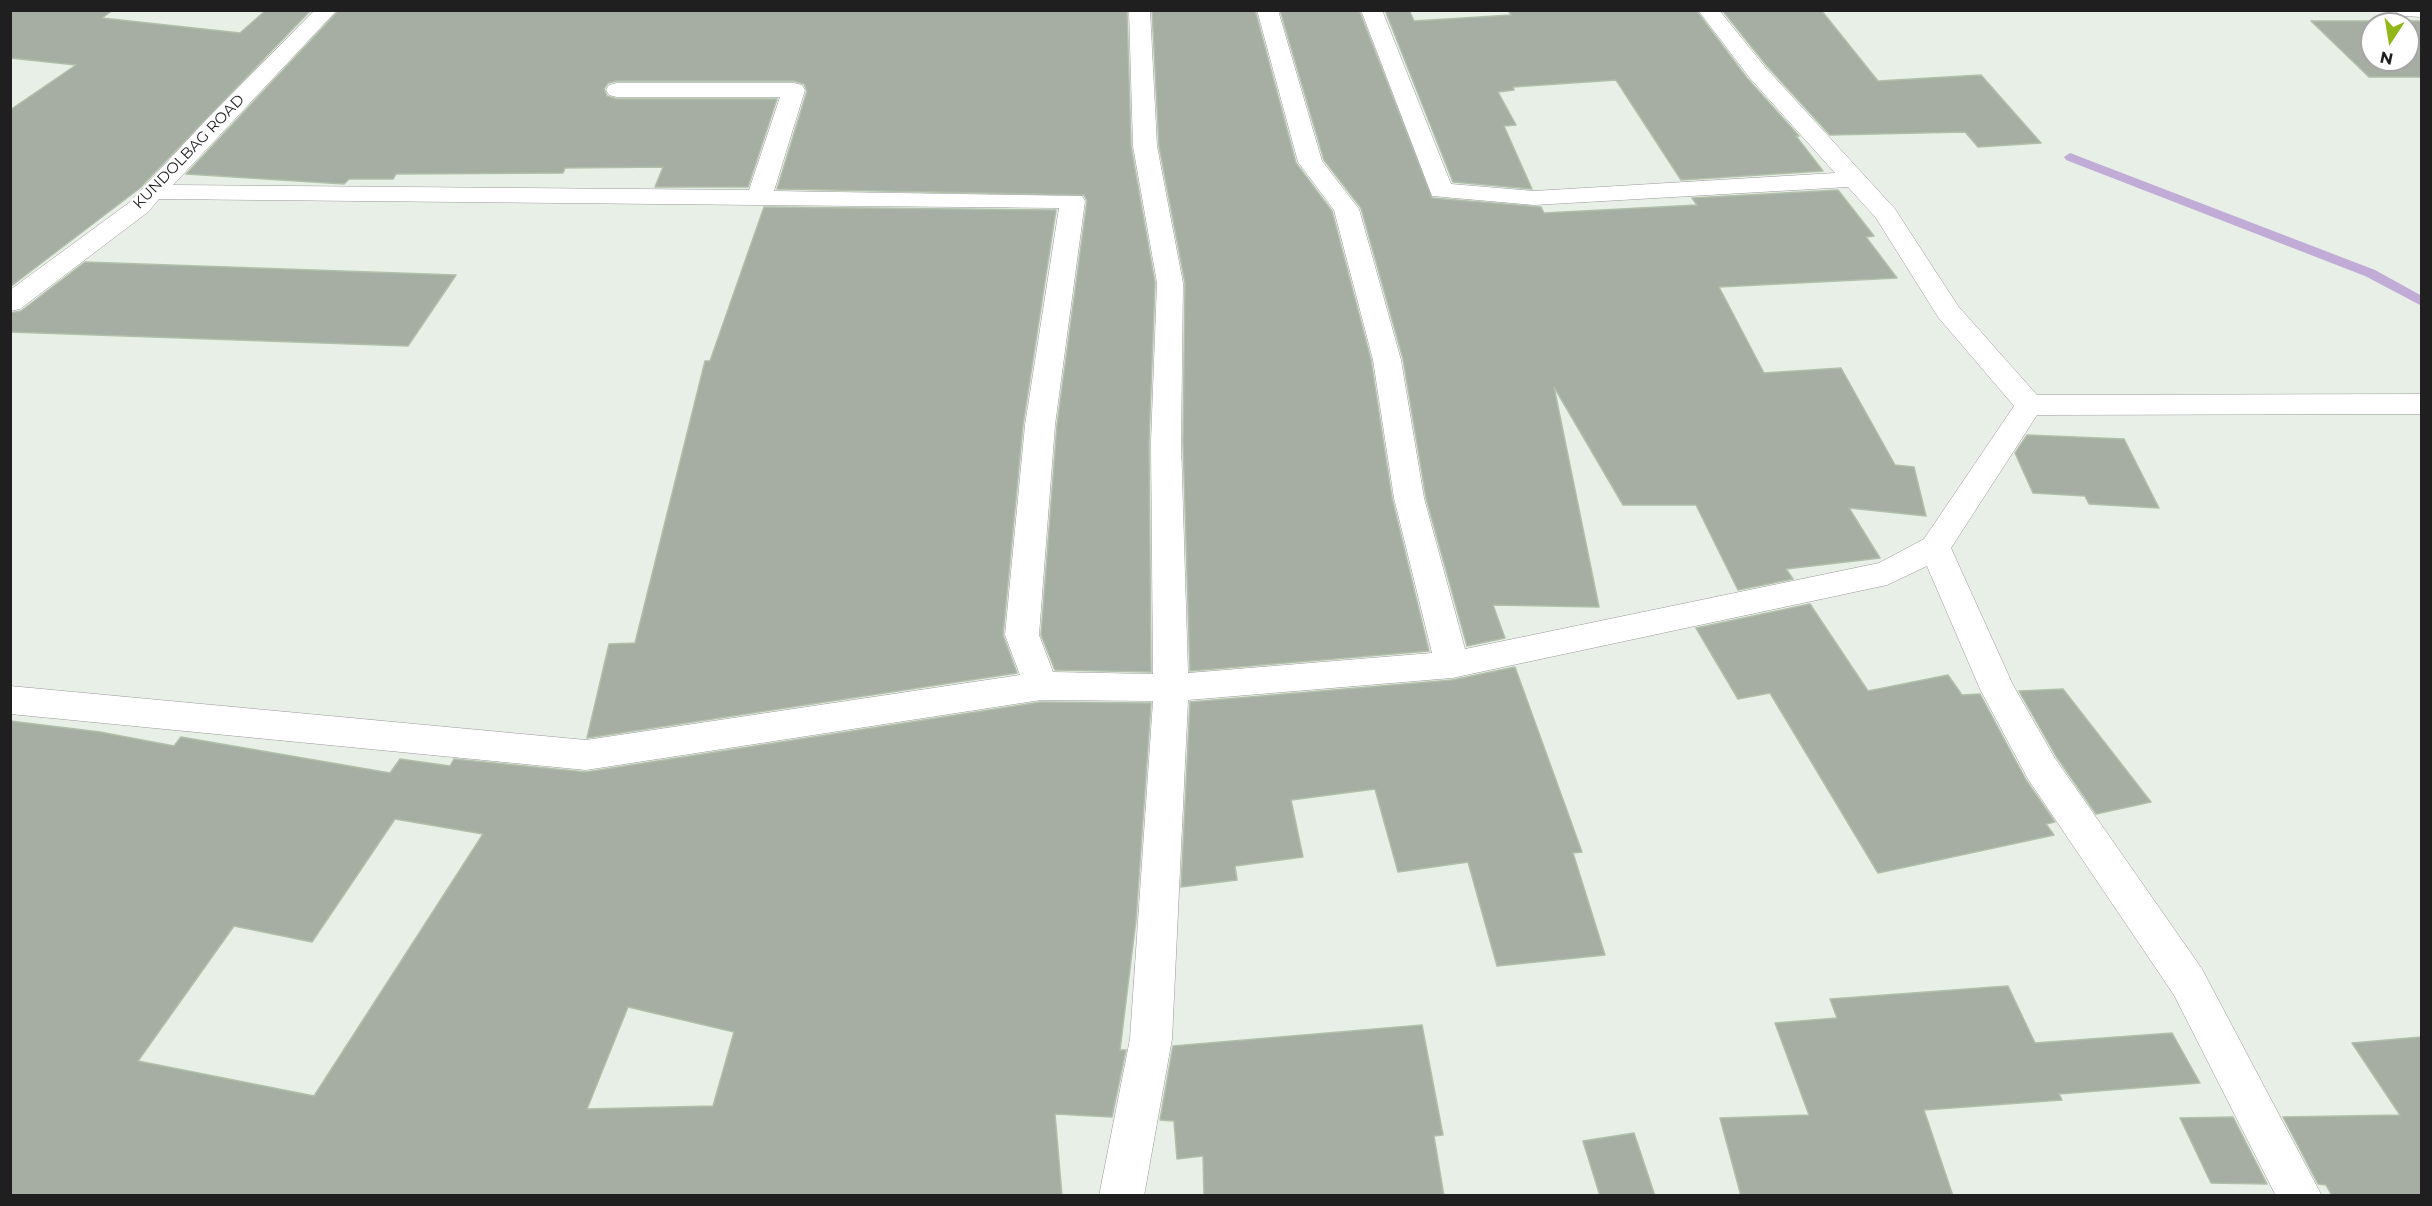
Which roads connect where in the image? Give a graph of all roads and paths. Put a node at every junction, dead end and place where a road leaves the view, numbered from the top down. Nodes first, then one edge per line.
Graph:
1 (327, 10) edge
2 (1139, 10) edge
3 (1267, 10) edge
4 (1371, 10) edge
5 (1708, 10) edge
6 (2403, 10) edge
7 (2421, 11) edge
8 (617, 90) dead end
9 (1854, 179) junction
10 (152, 192) junction
11 (759, 198) junction
12 (10, 303) edge
13 (2421, 404) edge
14 (2029, 405) junction
15 (1935, 547) junction
16 (1452, 665) junction
17 (1041, 686) junction
18 (1172, 688) junction
19 (10, 699) edge
20 (1121, 1196) edge
21 (2300, 1196) edge

1 - 10 street, KUNDOLBAG ROAD
2 - 18 street
3 - 16 street
4 - 9 street
5 - 9 street
6 - 7 street
8 - 11 street
9 - 14 street
10 - 11 street
10 - 12 street, KUNDOLBAG ROAD
11 - 17 street
13 - 14 street
14 - 15 street
15 - 16 street
15 - 21 street
16 - 18 street
17 - 18 street
17 - 19 street
18 - 20 street

